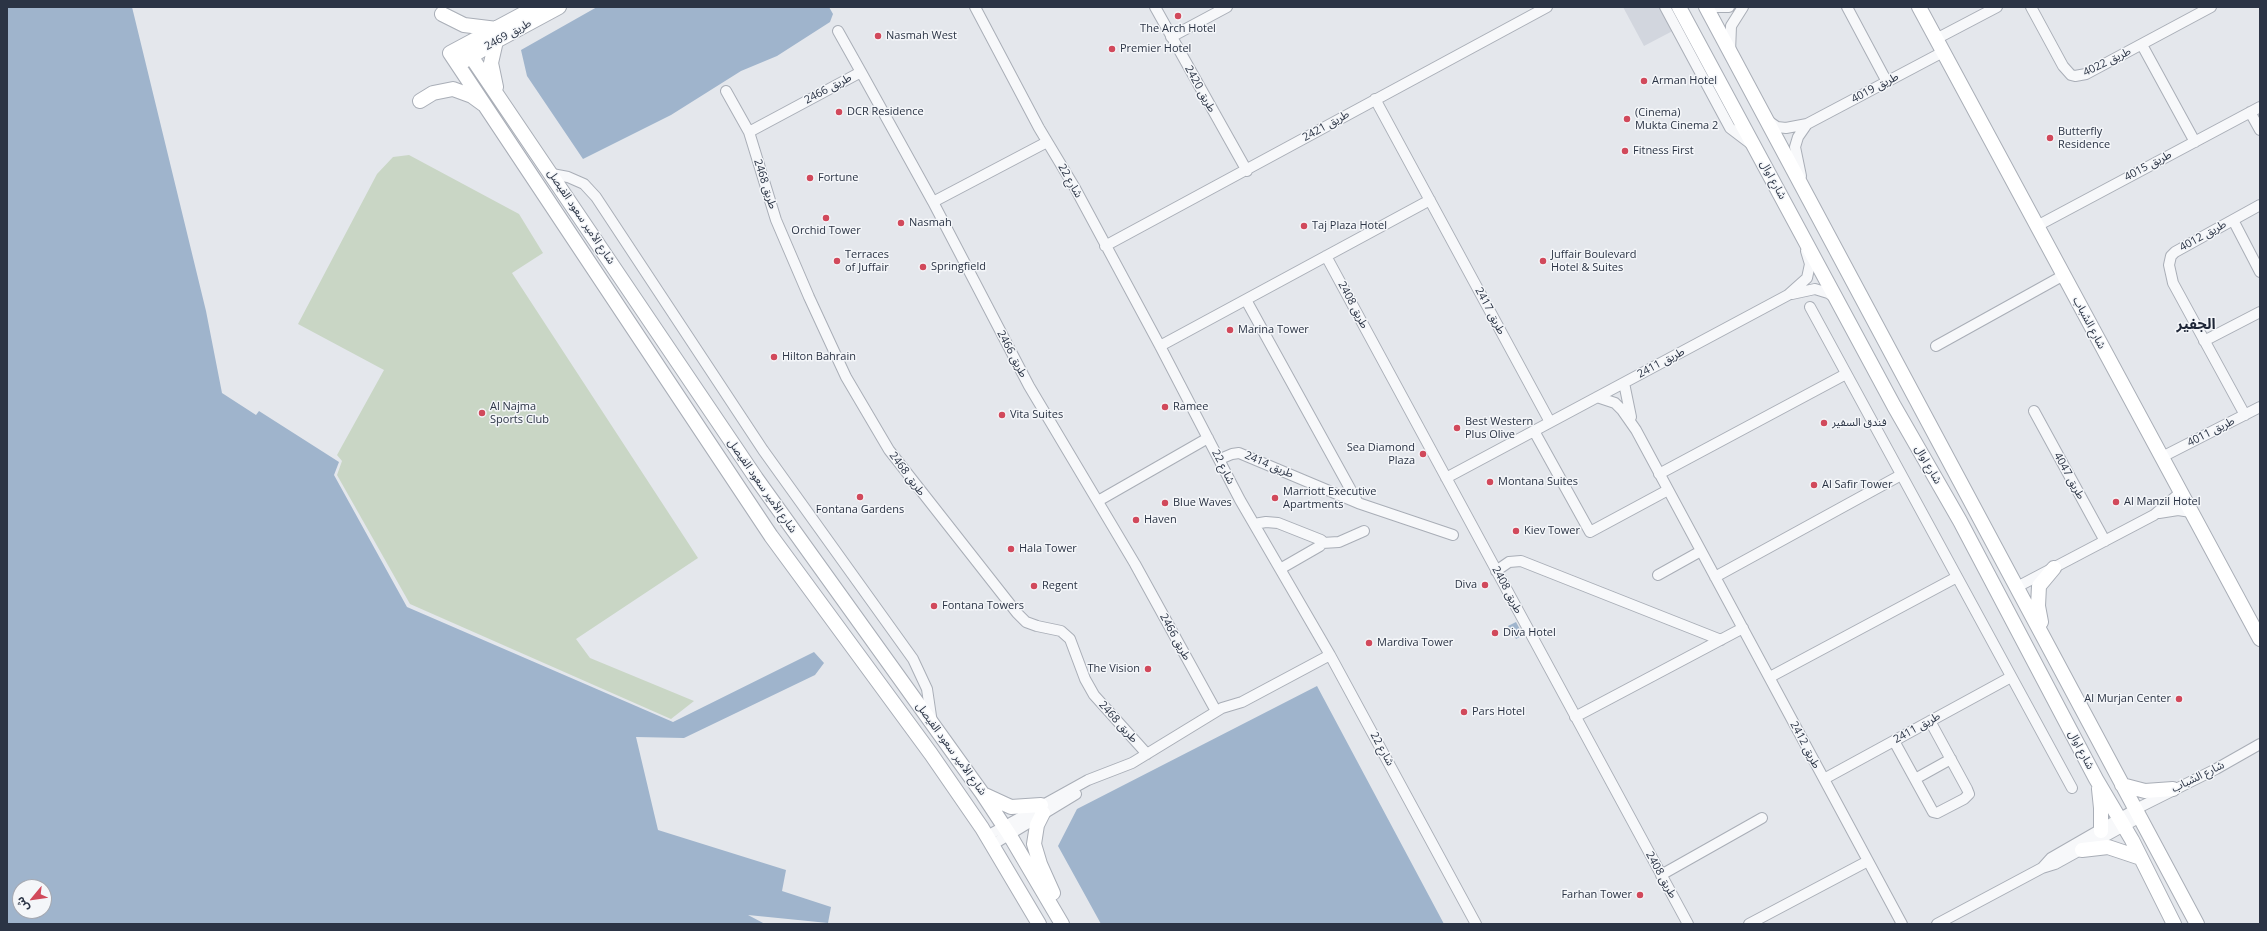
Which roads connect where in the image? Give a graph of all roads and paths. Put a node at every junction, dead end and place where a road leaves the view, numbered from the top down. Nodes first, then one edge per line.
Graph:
1 (536, 7) edge
2 (559, 7) edge
3 (975, 7) edge
4 (1155, 7) edge
5 (1227, 7) edge
6 (1547, 7) edge
7 (1665, 7) edge
8 (1679, 7) edge
9 (1706, 7) edge
10 (1712, 7) edge
11 (1729, 7) edge
12 (1743, 7) edge
13 (1847, 7) edge
14 (1919, 7) edge
15 (1997, 7) edge
16 (2031, 7) edge
17 (2211, 7) edge
18 (442, 14) dead end
19 (838, 32) dead end
20 (496, 35) junction
21 (1171, 37) junction
22 (1936, 38) junction
23 (2142, 45) junction
24 (468, 51) junction
25 (1730, 52) junction
26 (1943, 52) junction
27 (458, 65) junction
28 (861, 72) junction
29 (1887, 82) junction
30 (726, 91) dead end
31 (1375, 99) junction
32 (420, 101) dead end
33 (502, 101) junction
34 (486, 106) junction
35 (2260, 107) edge
36 (2250, 112) junction
37 (1767, 120) junction
38 (1807, 124) junction
39 (2260, 130) edge
40 (749, 132) junction
41 (1047, 142) junction
42 (2195, 142) junction
43 (1754, 146) junction
44 (1247, 171) junction
45 (552, 174) junction
46 (1803, 188) junction
47 (1430, 200) junction
48 (933, 202) junction
49 (2260, 205) edge
50 (2233, 220) junction
51 (2037, 226) junction
52 (1800, 230) junction
53 (1105, 246) junction
54 (1326, 256) junction
55 (2260, 272) edge
56 (2064, 275) junction
57 (1788, 295) junction
58 (1836, 298) junction
59 (1246, 300) junction
60 (1810, 307) dead end
61 (2260, 312) edge
62 (2204, 340) junction
63 (1160, 346) junction
64 (1936, 346) dead end
65 (1846, 374) junction
66 (1624, 383) junction
67 (1597, 397) junction
68 (2260, 408) edge
69 (2034, 411) dead end
70 (2245, 415) junction
71 (1550, 422) junction
72 (1636, 430) junction
73 (1534, 431) junction
74 (1208, 438) junction
75 (2162, 457) junction
76 (1220, 459) junction
77 (1660, 474) junction
78 (1901, 475) junction
79 (1446, 478) junction
80 (1668, 490) junction
81 (2181, 492) junction
82 (1098, 501) junction
83 (1358, 503) junction
84 (2192, 512) junction
85 (2154, 515) junction
86 (1960, 521) junction
87 (1254, 524) junction
88 (1364, 531) dead end
89 (1453, 535) dead end
90 (2105, 541) junction
91 (1322, 543) junction
92 (1701, 551) junction
93 (2054, 568) junction
94 (1280, 569) junction
95 (1496, 571) junction
96 (1658, 575) dead end
97 (1715, 577) junction
98 (1957, 577) junction
99 (2017, 587) junction
100 (1742, 628) junction
101 (2045, 638) junction
102 (2260, 639) edge
103 (1721, 640) junction
104 (1330, 656) junction
105 (1770, 677) junction
106 (2011, 677) junction
107 (1216, 711) junction
108 (1575, 717) junction
109 (1930, 721) junction
110 (932, 723) junction
111 (1894, 740) junction
112 (2260, 744) edge
113 (1147, 754) junction
114 (1951, 759) junction
115 (1824, 779) junction
116 (1915, 779) junction
117 (2096, 779) junction
118 (2122, 785) junction
119 (2072, 788) dead end
120 (2173, 789) junction
121 (982, 793) junction
122 (1042, 809) junction
123 (2138, 813) junction
124 (1762, 818) dead end
125 (2122, 823) junction
126 (1007, 830) junction
127 (2101, 831) junction
128 (989, 840) junction
129 (2082, 850) junction
130 (2141, 858) junction
131 (1868, 861) junction
132 (2042, 868) junction
133 (1661, 875) junction
134 (1060, 920) edge
135 (1039, 924) edge
136 (1476, 924) edge
137 (1688, 924) edge
138 (1749, 924) edge
139 (1902, 924) edge
140 (1937, 924) edge
141 (2174, 924) edge
142 (2197, 924) edge

1 - 20 street
2 - 20 street, طريق 2469
3 - 41 street, شارع 22
4 - 21 street, طريق 2420
5 - 21 street
6 - 31 street, طريق 2421
7 - 43 street
8 - 43 street, شارع اوال
9 - 25 street, شارع اوال
10 - 11 street
12 - 25 street
13 - 29 street
14 - 22 street, شارع الشباب
15 - 22 street
16 - 23 street, طريق 4022
17 - 23 street, طريق 4022
18 - 20 street
19 - 28 street
20 - 24 street, طريق 2469
20 - 33 street
21 - 44 street, طريق 2420
22 - 26 street, شارع الشباب
23 - 42 street
24 - 27 street, طريق 2469
24 - 27 street, شارع الأمير سعود الفيصل
24 - 33 street, شارع الأمير سعود الفيصل
25 - 37 street, شارع اوال
26 - 29 street, طريق 4019
26 - 51 street, شارع الشباب
27 - 34 street, شارع الأمير سعود الفيصل
28 - 40 street, طريق 2466
28 - 48 street, طريق 2466
29 - 38 street, طريق 4019
30 - 40 street, طريق 2468
31 - 44 street, طريق 2421
31 - 47 street, طريق 2417
32 - 34 street
33 - 45 street, شارع الأمير سعود الفيصل
34 - 128 street, شارع الأمير سعود الفيصل
35 - 36 street, طريق 4015
36 - 39 street
36 - 42 street, طريق 4015
37 - 38 street, طريق 4019
37 - 46 street, شارع اوال
38 - 46 street
40 - 113 street, طريق 2468
41 - 48 street
41 - 53 street, شارع 22
42 - 51 street, طريق 4015
43 - 52 street, شارع اوال
44 - 53 street, طريق 2421
45 - 110 street, شارع الأمير سعود الفيصل
45 - 110 street
46 - 99 street, شارع اوال
47 - 54 street
47 - 71 street, طريق 2417
48 - 82 street, طريق 2466
49 - 50 street, طريق 4012
50 - 55 street, طريق 4012
50 - 62 street, طريق 4012
51 - 56 street, شارع الشباب
52 - 57 street, طريق 2411
52 - 58 street, شارع اوال
53 - 63 street, شارع 22
54 - 59 street
54 - 79 street, طريق 2408
56 - 64 street
56 - 75 street, شارع الشباب
57 - 58 street, طريق 2411
57 - 66 street, طريق 2411
58 - 86 street, شارع اوال
59 - 63 street
59 - 83 street
60 - 65 street
61 - 62 street
62 - 70 street, طريق 4012
63 - 74 street, شارع 22
65 - 77 street
65 - 78 street
66 - 67 street, طريق 2411
66 - 72 street, طريق 2412
67 - 71 street, طريق 2411
67 - 72 street, طريق 2412
68 - 70 street, طريق 4011
69 - 90 street, طريق 4047
70 - 75 street, طريق 4011
71 - 73 street, طريق 2411
72 - 77 street, طريق 2412
73 - 79 street, طريق 2411
73 - 80 street
74 - 76 street, شارع 22
74 - 82 street
75 - 81 street, شارع الشباب
76 - 83 street, طريق 2414
76 - 87 street, شارع 22
77 - 80 street, طريق 2412
78 - 97 street
78 - 98 street
79 - 95 street, طريق 2408
80 - 92 street, طريق 2412
81 - 84 street, شارع الشباب
81 - 85 street
82 - 107 street, طريق 2466
83 - 89 street, طريق 2414
84 - 85 street
84 - 102 street, شارع الشباب
85 - 90 street
86 - 99 street
86 - 117 street, شارع اوال
87 - 91 street
87 - 94 street, شارع 22
88 - 91 street
90 - 93 street
91 - 94 street
92 - 96 street
92 - 97 street, طريق 2412
93 - 99 street
93 - 101 street
94 - 104 street, شارع 22
95 - 103 street
95 - 108 street, طريق 2408
97 - 100 street, طريق 2412
98 - 105 street
98 - 106 street
99 - 101 street, شارع اوال
100 - 103 street
100 - 105 street, طريق 2412
101 - 118 street, شارع اوال
103 - 108 street
104 - 107 street
104 - 136 street, شارع 22
105 - 115 street, طريق 2412
106 - 109 street, طريق 2411
106 - 119 street
107 - 113 street
108 - 133 street, طريق 2408
109 - 111 street, طريق 2411
109 - 114 street
110 - 121 street, شارع الأمير سعود الفيصل
111 - 115 street, طريق 2411
111 - 116 street
112 - 120 street, شارع الشباب
113 - 122 street
114 - 116 street
114 - 116 street
115 - 131 street, طريق 2412
117 - 125 street, شارع اوال
117 - 127 street
118 - 120 street
118 - 123 street, شارع اوال
120 - 123 street, شارع الشباب
121 - 122 street
121 - 126 street, شارع الأمير سعود الفيصل
122 - 126 street
122 - 134 street
123 - 125 street, شارع الشباب
123 - 142 street, شارع اوال
124 - 133 street
125 - 127 street
125 - 129 street
125 - 130 street, شارع اوال
126 - 128 street
126 - 134 street, شارع الأمير سعود الفيصل
127 - 132 street
128 - 135 street, شارع الأمير سعود الفيصل
129 - 130 street
129 - 132 street
130 - 141 street, شارع اوال
131 - 138 street
131 - 139 street, طريق 2412
132 - 140 street
133 - 137 street, طريق 2408

